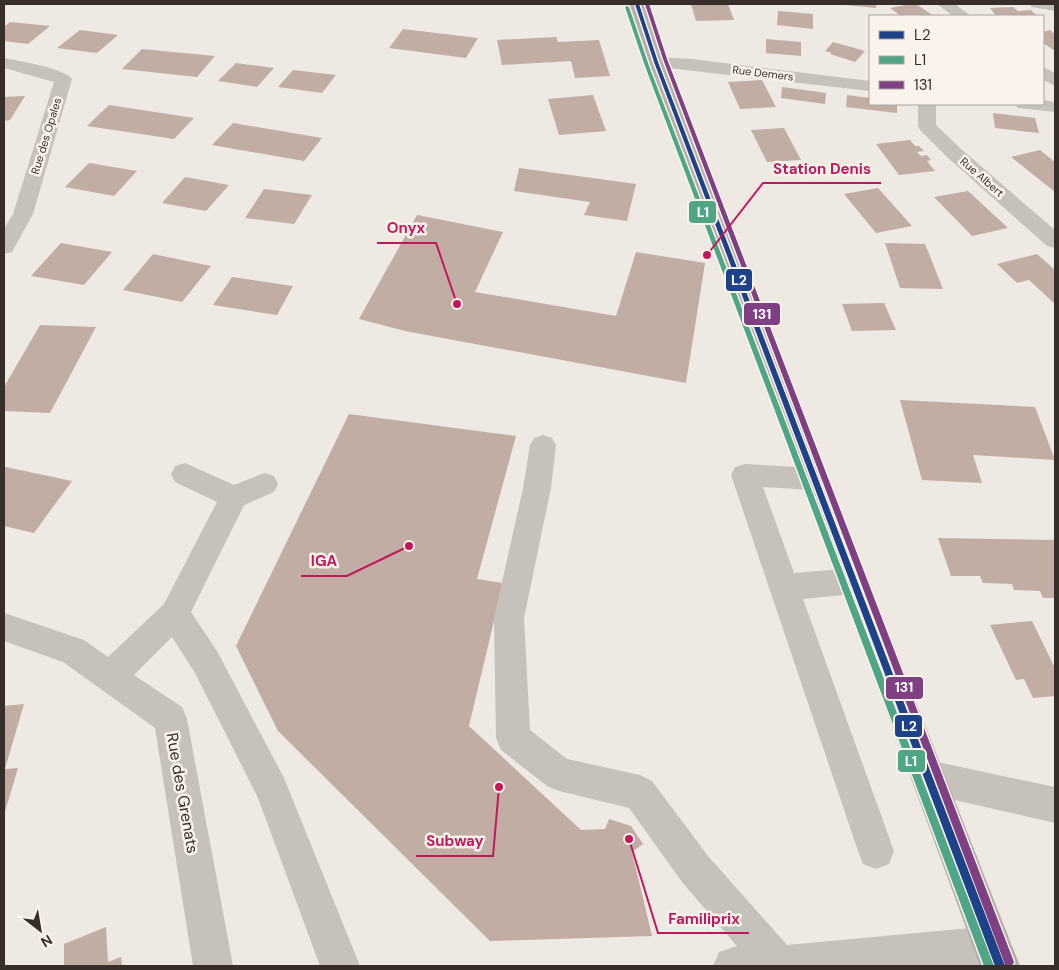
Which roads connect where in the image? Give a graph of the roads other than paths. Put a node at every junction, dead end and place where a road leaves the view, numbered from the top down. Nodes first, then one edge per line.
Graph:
1 (637, 4) edge
2 (945, 4) edge
3 (1037, 4) edge
4 (1055, 6) edge
5 (962, 15) edge
6 (656, 62) junction
7 (4, 63) edge
8 (1044, 73) edge
9 (1055, 81) edge
10 (869, 86) edge
11 (927, 105) edge
12 (1034, 105) edge
13 (1055, 107) edge
14 (1055, 241) edge
15 (4, 247) edge
16 (543, 446) dead end
17 (185, 474) dead end
18 (814, 479) junction
19 (264, 484) dead end
20 (234, 497) junction
21 (853, 581) junction
22 (784, 586) junction
23 (175, 614) junction
24 (4, 627) edge
25 (110, 676) junction
26 (928, 777) junction
27 (1055, 805) edge
28 (876, 851) dead end
29 (996, 956) edge
30 (213, 966) edge
31 (340, 966) edge
32 (733, 966) edge
33 (780, 966) edge

1 - 6 main road
2 - 5 street
3 - 4 street
6 - 10 street, Rue Demers
6 - 18 main road
7 - 15 street, Rue des Opales
8 - 9 street
11 - 14 street, Rue Albert
12 - 13 street
16 - 33 street
17 - 20 street
18 - 21 main road
18 - 22 street
19 - 20 street
20 - 23 street
21 - 22 street
21 - 26 main road
22 - 28 street
23 - 25 street
23 - 31 street
24 - 25 street, Rue des Grenats
25 - 30 street, Rue des Grenats
26 - 27 street
26 - 29 main road
29 - 33 street
32 - 33 street

